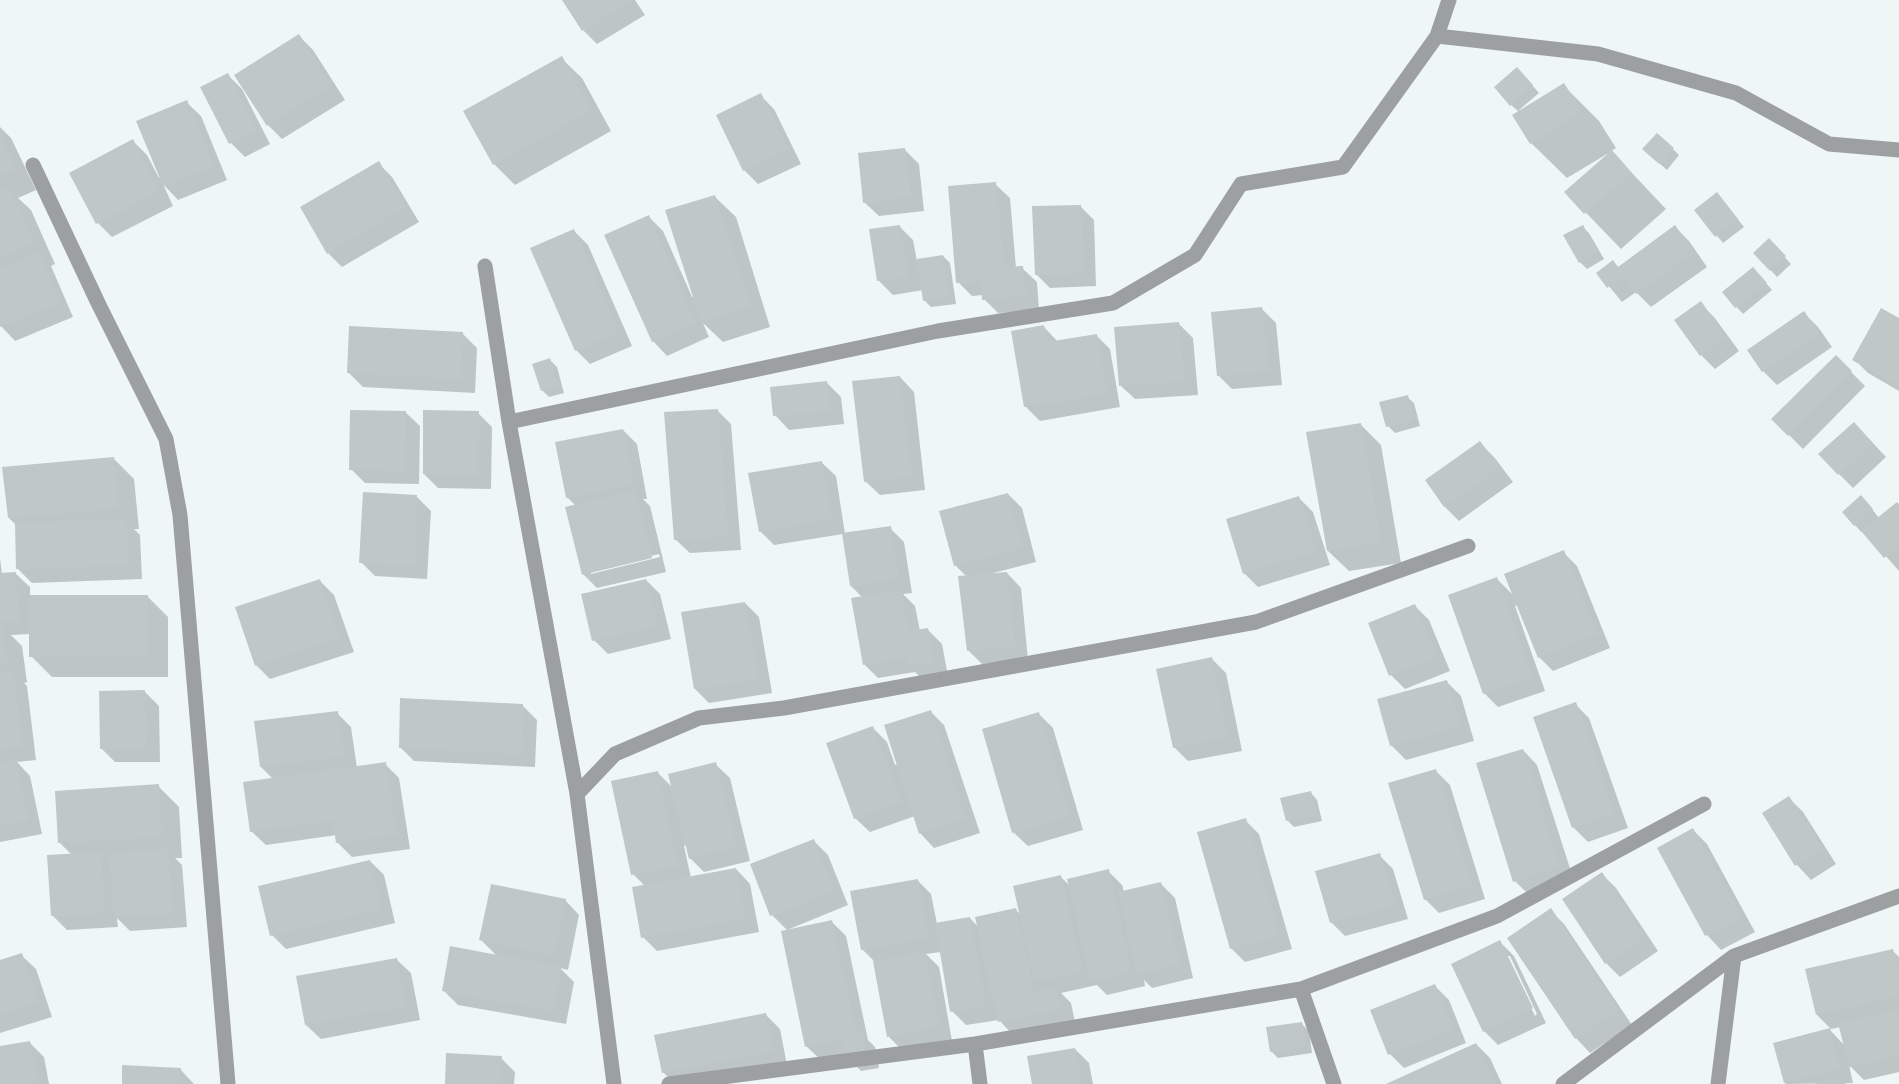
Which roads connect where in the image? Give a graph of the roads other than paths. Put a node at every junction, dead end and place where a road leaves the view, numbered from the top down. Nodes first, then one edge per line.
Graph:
1 (1449, 0) edge
2 (1437, 36) junction
3 (1899, 150) edge
4 (33, 165) dead end
5 (485, 266) dead end
6 (509, 422) junction
7 (1467, 546) dead end
8 (577, 794) junction
9 (1704, 804) dead end
10 (1899, 896) edge
11 (1734, 956) junction
12 (1301, 989) junction
13 (975, 1044) junction
14 (228, 1084) edge
15 (614, 1084) edge
16 (669, 1084) edge
17 (980, 1084) edge
18 (1334, 1084) edge
19 (1563, 1084) edge
20 (1718, 1084) edge

1 - 2 street
2 - 3 street
2 - 6 street
4 - 14 street
5 - 6 street
6 - 8 street
7 - 8 street
8 - 15 street
9 - 12 street
10 - 11 street
11 - 19 street
11 - 20 street
12 - 13 street
12 - 18 street
13 - 16 street
13 - 17 street

